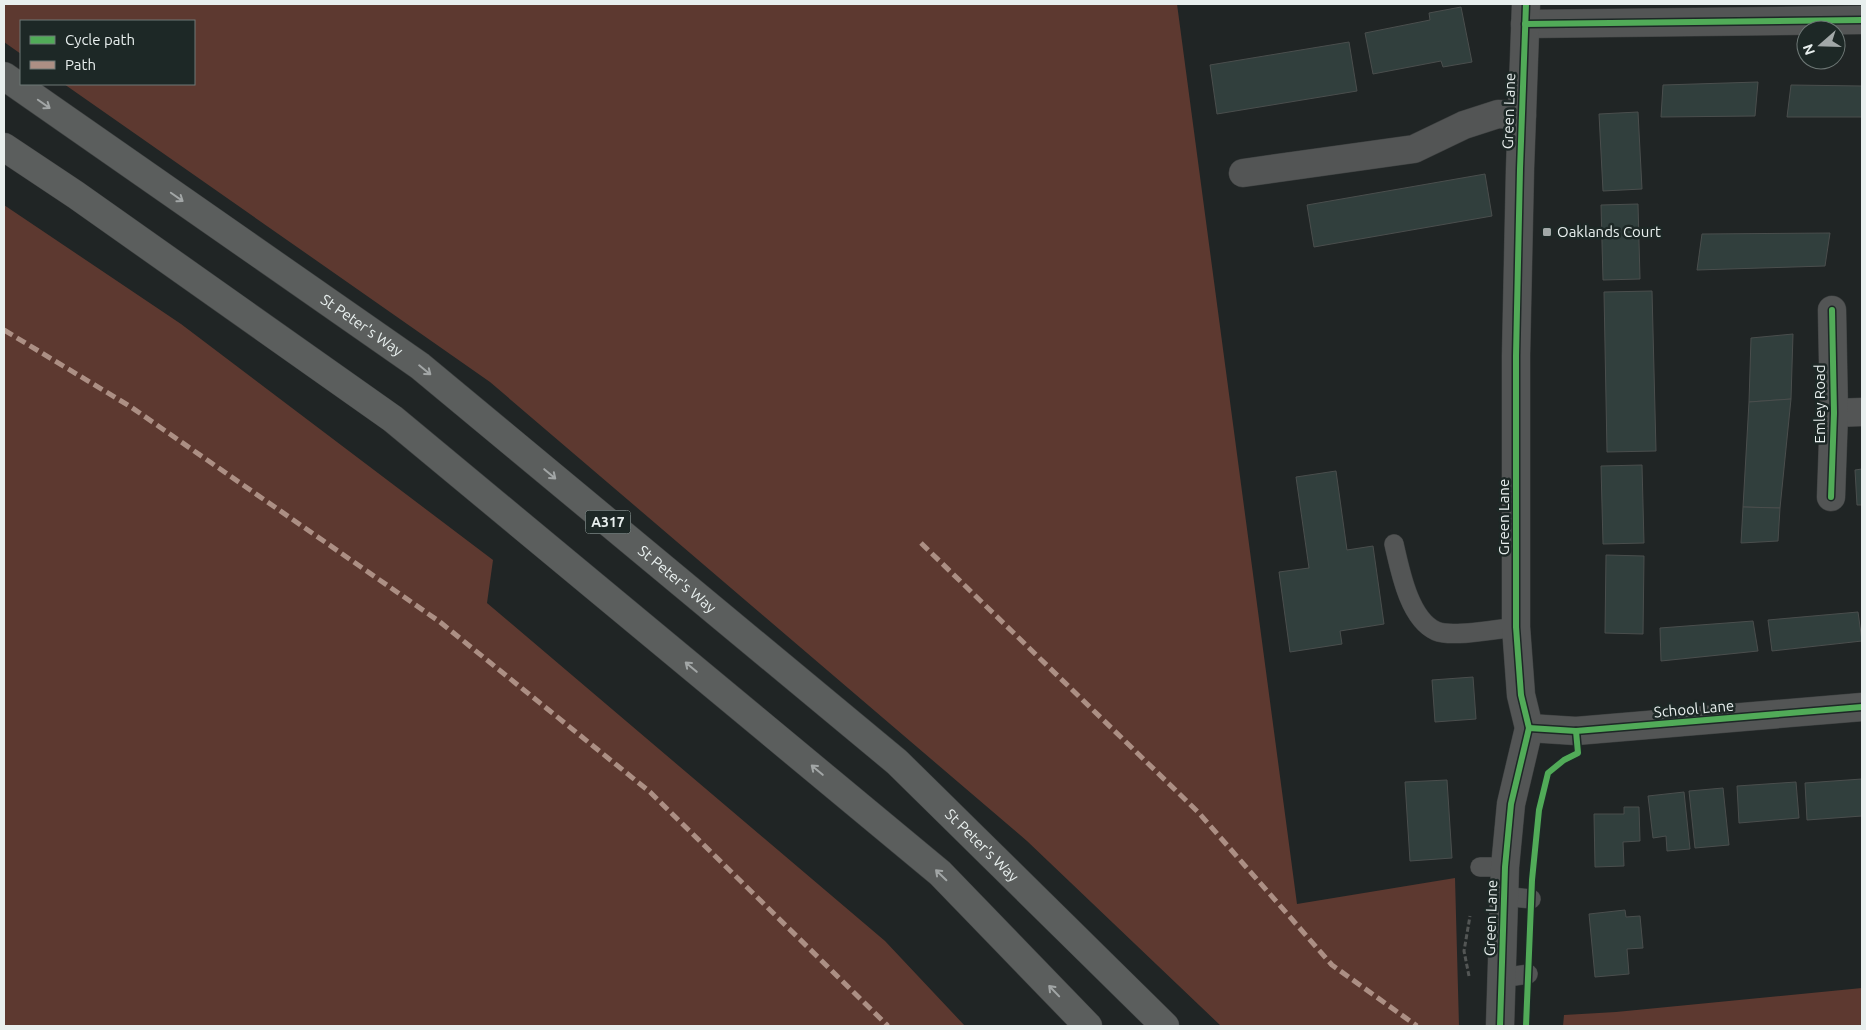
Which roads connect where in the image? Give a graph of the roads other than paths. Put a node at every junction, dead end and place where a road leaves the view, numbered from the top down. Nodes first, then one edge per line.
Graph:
1 (1526, 14) edge
2 (1862, 20) edge
3 (4, 76) edge
4 (1522, 115) junction
5 (4, 147) edge
6 (1243, 173) dead end
7 (1832, 310) dead end
8 (1862, 412) edge
9 (1834, 414) junction
10 (1831, 497) dead end
11 (1394, 544) dead end
12 (1516, 627) junction
13 (1862, 707) edge
14 (1529, 728) junction
15 (1503, 896) junction
16 (1531, 899) dead end
17 (1528, 974) dead end
18 (1501, 978) junction
19 (1088, 1026) edge
20 (1165, 1026) edge
21 (1500, 1026) edge

1 - 2 street
1 - 4 street, Green Lane
3 -> 20 main road, St Peter's Way / A317
4 - 6 street
4 - 12 street, Green Lane
19 -> 5 main road
7 - 9 street, Emley Road
8 - 9 street, Emley Road
9 - 10 street, Emley Road
11 - 12 lane
12 - 14 street, Green Lane
13 - 14 street, School Lane
14 - 15 street, Green Lane
15 - 16 lane
15 - 18 street, Green Lane
17 - 18 lane
18 - 21 street, Green Lane

